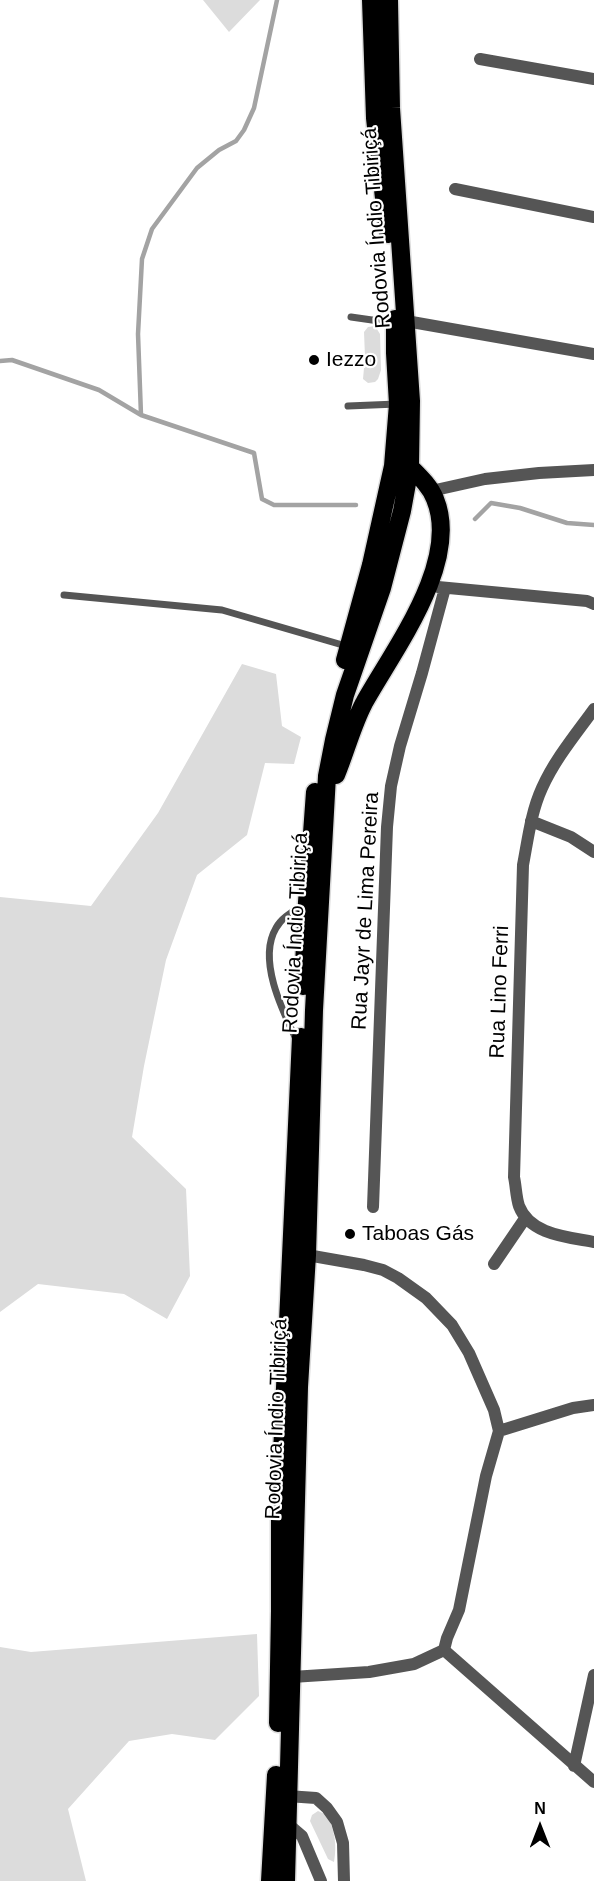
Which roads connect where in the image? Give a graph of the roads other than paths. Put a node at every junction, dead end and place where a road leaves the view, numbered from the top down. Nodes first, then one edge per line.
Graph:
1 (371, 0) edge
2 (389, 0) edge
3 (480, 59) dead end
4 (594, 79) edge
5 (454, 189) dead end
6 (594, 218) edge
7 (351, 317) dead end
8 (401, 322) junction
9 (594, 354) edge
10 (398, 404) junction
11 (348, 406) dead end
12 (410, 467) junction
13 (594, 470) edge
14 (431, 491) junction
15 (436, 586) junction
16 (64, 595) dead end
17 (594, 604) edge
18 (349, 647) junction
19 (594, 709) edge
20 (326, 799) junction
21 (531, 821) junction
22 (594, 852) edge
23 (307, 902) junction
24 (300, 1050) junction
25 (373, 1207) dead end
26 (526, 1216) junction
27 (594, 1242) edge
28 (307, 1255) junction
29 (494, 1264) dead end
30 (594, 1405) edge
31 (500, 1431) junction
32 (444, 1650) junction
33 (594, 1675) edge
34 (292, 1677) junction
35 (574, 1766) junction
36 (594, 1782) edge
37 (287, 1796) junction
38 (288, 1824) junction
39 (270, 1881) edge
40 (286, 1881) edge
41 (321, 1881) edge
42 (344, 1881) edge

1 - 8 highway, Rodovia Índio Tibiriçá
2 - 8 highway, Rodovia Índio Tibiriçá
3 - 4 street
5 - 6 street
7 - 8 lane
8 - 9 street
8 - 10 highway, Rodovia Índio Tibiriçá
8 - 12 highway, Rodovia Índio Tibiriçá
10 - 11 lane
10 - 18 highway, Rodovia Índio Tibiriçá
12 - 14 highway
12 - 20 highway, Rodovia Índio Tibiriçá
13 - 14 street
14 - 15 highway
15 - 17 street
15 - 20 highway
15 - 25 street, Rua Jayr de Lima Pereira
16 - 18 lane
18 - 23 highway, Rodovia Índio Tibiriçá
19 - 21 street, Rua Lino Ferri
20 - 28 highway, Rodovia Índio Tibiriçá
21 - 22 street
21 - 26 street, Rua Lino Ferri
23 - 24 highway, Rodovia Índio Tibiriçá
23 - 24 lane
24 - 39 highway, Rodovia Índio Tibiriçá
26 - 27 street
26 - 29 street
28 - 31 street
28 - 34 highway, Rodovia Índio Tibiriçá
30 - 31 street
31 - 32 street
32 - 34 street
32 - 35 street
33 - 35 street
34 - 37 highway, Rodovia Índio Tibiriçá
35 - 36 street
37 - 38 highway, Rodovia Índio Tibiriçá
37 - 42 street
38 - 40 highway, Rodovia Índio Tibiriçá
38 - 41 street

